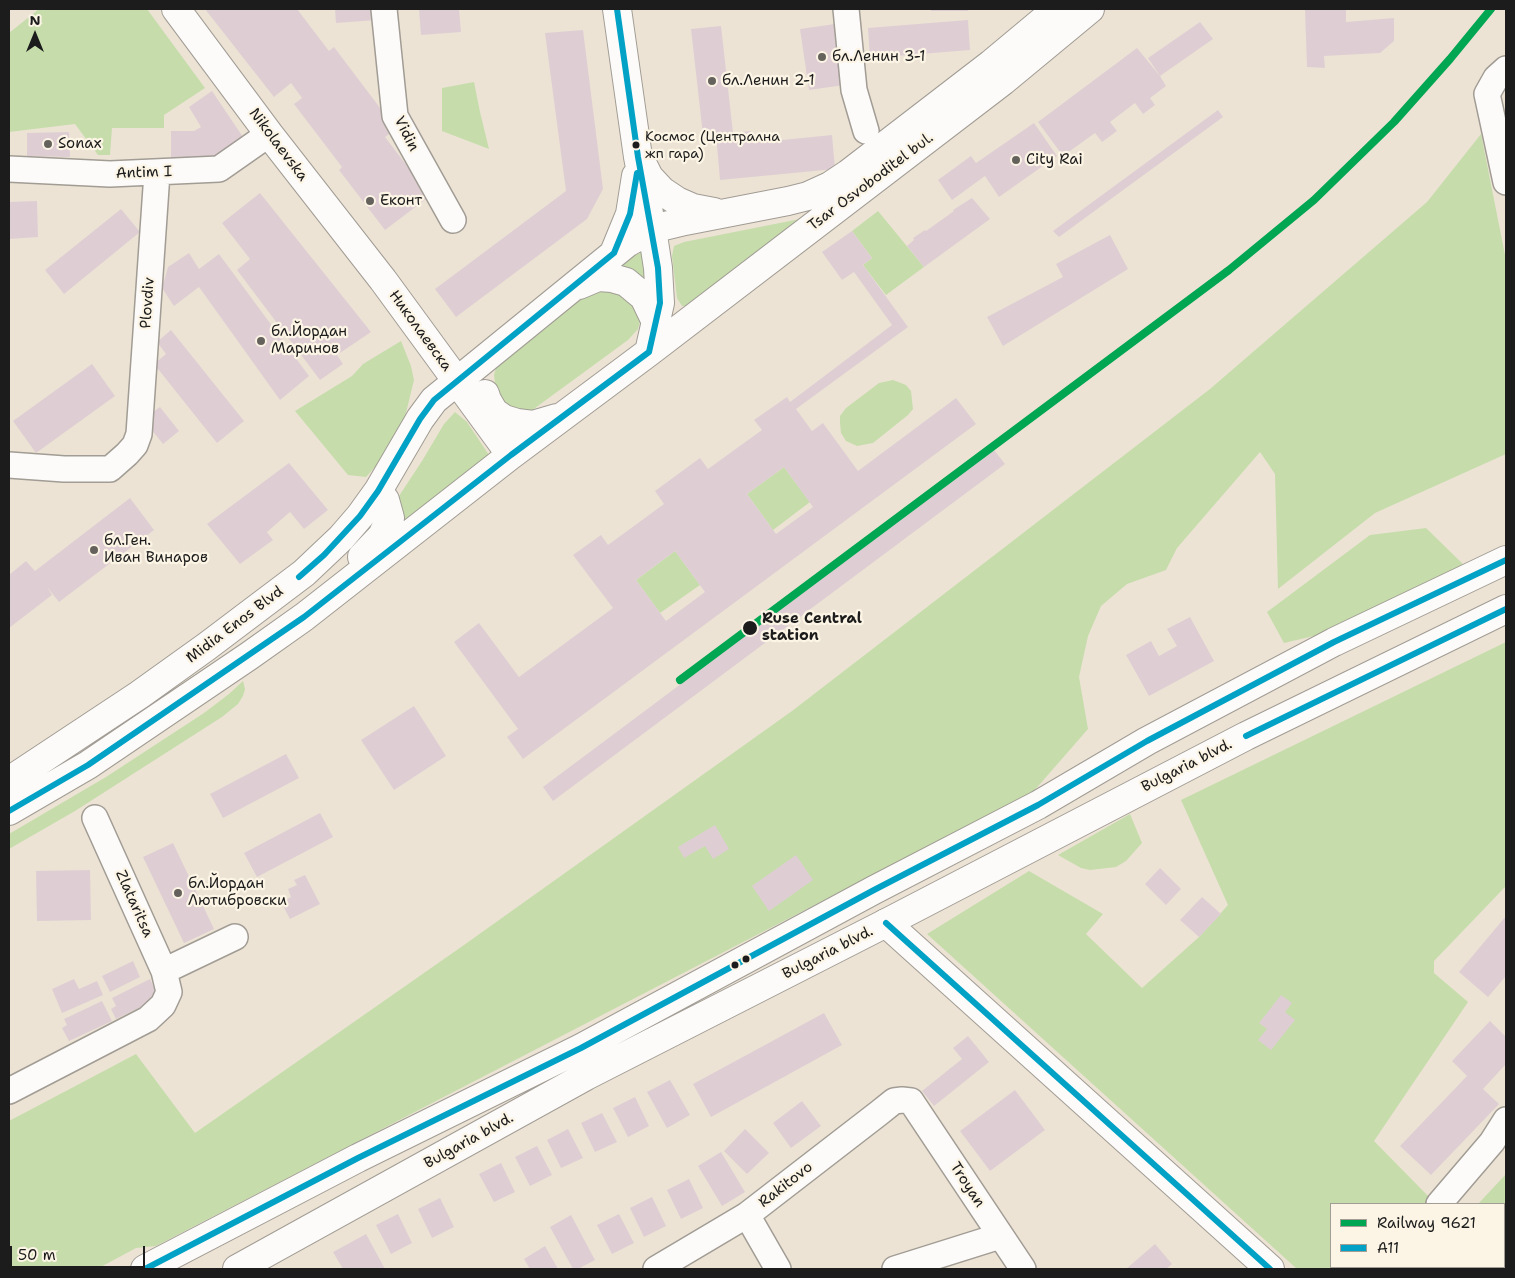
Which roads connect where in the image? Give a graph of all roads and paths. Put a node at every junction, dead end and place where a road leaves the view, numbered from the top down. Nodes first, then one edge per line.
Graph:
1 (176, 9) edge
2 (384, 9) edge
3 (617, 9) edge
4 (846, 9) edge
5 (1055, 9) edge
6 (1090, 9) edge
7 (1506, 69) edge
8 (866, 130) dead end
9 (269, 134) junction
10 (638, 157) junction
11 (9, 169) edge
12 (157, 173) junction
13 (1506, 182) edge
14 (723, 214) junction
15 (453, 220) dead end
16 (652, 229) junction
17 (614, 253) junction
18 (573, 288) junction
19 (656, 322) junction
20 (423, 334) junction
21 (498, 346) junction
22 (649, 352) junction
23 (456, 380) junction
24 (560, 417) junction
25 (511, 455) junction
26 (9, 465) edge
27 (378, 491) junction
28 (1506, 560) edge
29 (1506, 609) edge
30 (304, 617) junction
31 (9, 781) edge
32 (9, 811) edge
33 (95, 818) dead end
34 (886, 923) junction
35 (235, 938) dead end
36 (167, 981) junction
37 (9, 1091) edge
38 (911, 1100) joint
39 (1506, 1120) edge
40 (1440, 1203) edge
41 (747, 1215) junction
42 (1000, 1236) junction
43 (145, 1269) edge
44 (237, 1269) edge
45 (656, 1269) edge
46 (778, 1269) edge
47 (895, 1269) edge
48 (1023, 1269) edge
49 (1270, 1269) edge

1 - 9 main road, Nikolaevska
2 - 15 street, Vidin
3 - 10 main road
4 - 8 street
5 - 14 main road, Tsar Osvoboditel bul.
6 - 22 main road, Tsar Osvoboditel bul.
7 - 13 street
9 - 12 street, Antim I
9 - 20 main road, Nikolaevska
10 - 14 main road
10 - 16 main road
10 - 17 main road
11 - 12 street, Antim I
12 - 26 street, Plovdiv
14 - 16 main road, Tsar Osvoboditel bul.
16 - 17 main road, Tsar Osvoboditel bul.
16 - 19 main road
17 - 18 main road, Tsar Osvoboditel bul.
18 - 19 main road
18 - 21 main road, Midia Enos Blvd
19 - 22 main road
20 - 21 main road
20 - 23 main road, Николаевска
21 - 23 main road, Midia Enos Blvd
21 - 24 main road
22 - 24 main road, Tsar Osvoboditel bul.
23 - 25 main road, Николаевска
23 - 27 main road, Midia Enos Blvd
24 - 25 main road, Midia Enos Blvd
25 - 30 main road, Midia Enos Blvd
27 - 30 main road
27 - 31 main road, Midia Enos Blvd
28 - 43 main road, Bulgaria blvd.
29 - 34 main road, Bulgaria blvd.
30 - 32 main road, Midia Enos Blvd
33 - 36 street, Zlataritsa
34 - 44 main road, Bulgaria blvd.
34 - 49 main road
35 - 36 street
36 - 37 street
38 - 41 street, Rakitovo
38 - 42 street, Troyan
39 - 40 street
41 - 45 street, Rakitovo
41 - 46 street
42 - 47 street
42 - 48 street, Troyan

